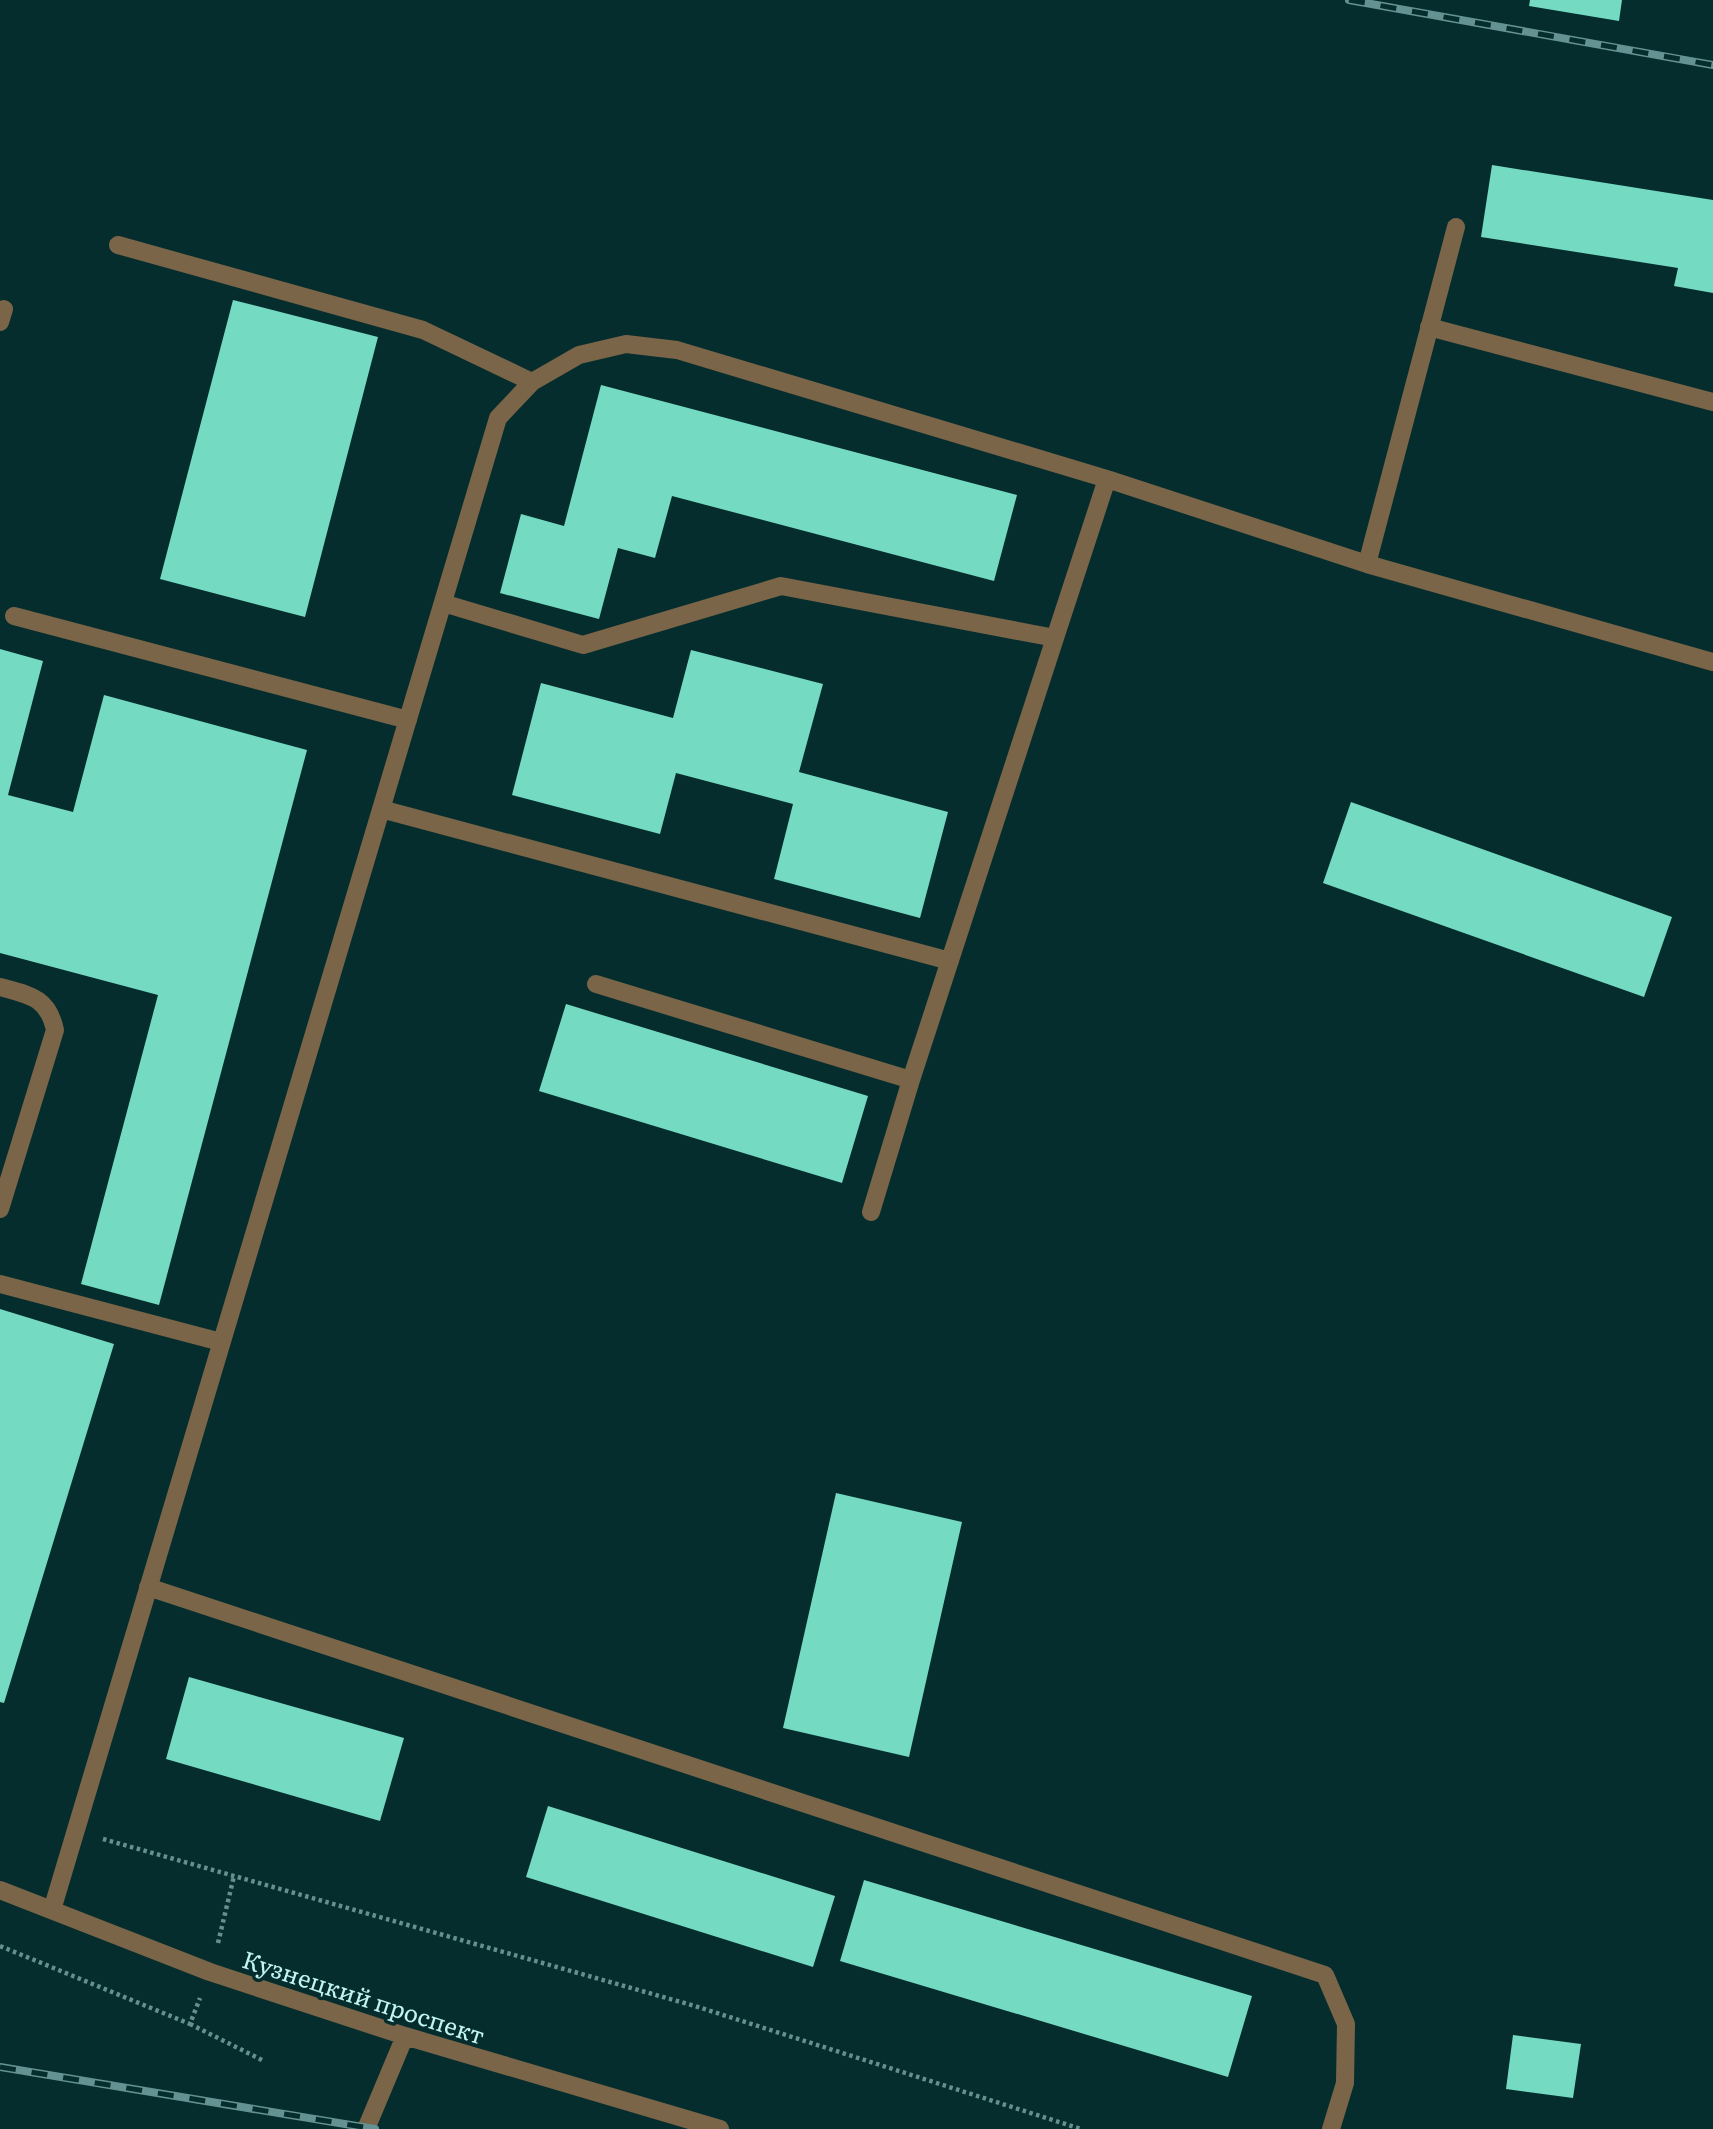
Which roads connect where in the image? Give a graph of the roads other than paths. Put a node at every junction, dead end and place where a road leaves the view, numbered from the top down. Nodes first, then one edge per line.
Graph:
1 (1456, 227) dead end
2 (118, 245) dead end
3 (1429, 327) junction
4 (532, 382) junction
5 (1713, 402) edge
6 (1107, 479) junction
7 (1367, 564) junction
8 (443, 603) junction
9 (14, 616) dead end
10 (1055, 638) junction
11 (1713, 662) edge
12 (408, 720) junction
13 (381, 809) junction
14 (950, 961) junction
15 (596, 984) dead end
16 (0, 987) edge
17 (911, 1080) junction
18 (0, 1209) edge
19 (871, 1212) dead end
20 (0, 1284) edge
21 (221, 1342) junction
22 (148, 1587) junction
23 (0, 1890) edge
24 (52, 1910) junction
25 (405, 2036) junction
26 (366, 2129) edge
27 (720, 2129) edge
28 (1331, 2129) edge

1 - 3 street
2 - 4 street
3 - 5 street
3 - 7 street
4 - 6 street
4 - 8 street
6 - 7 street
6 - 10 street
7 - 11 street
8 - 10 street
8 - 12 street
9 - 12 street
10 - 14 street
12 - 13 street
13 - 14 street
13 - 21 street
14 - 17 street
15 - 17 street
16 - 18 street
17 - 19 street
20 - 21 street
21 - 22 street
22 - 24 street
22 - 28 street
23 - 24 street, Кузнецкий проспект
24 - 25 street, Кузнецкий проспект
25 - 26 street
25 - 27 street, Кузнецкий проспект

